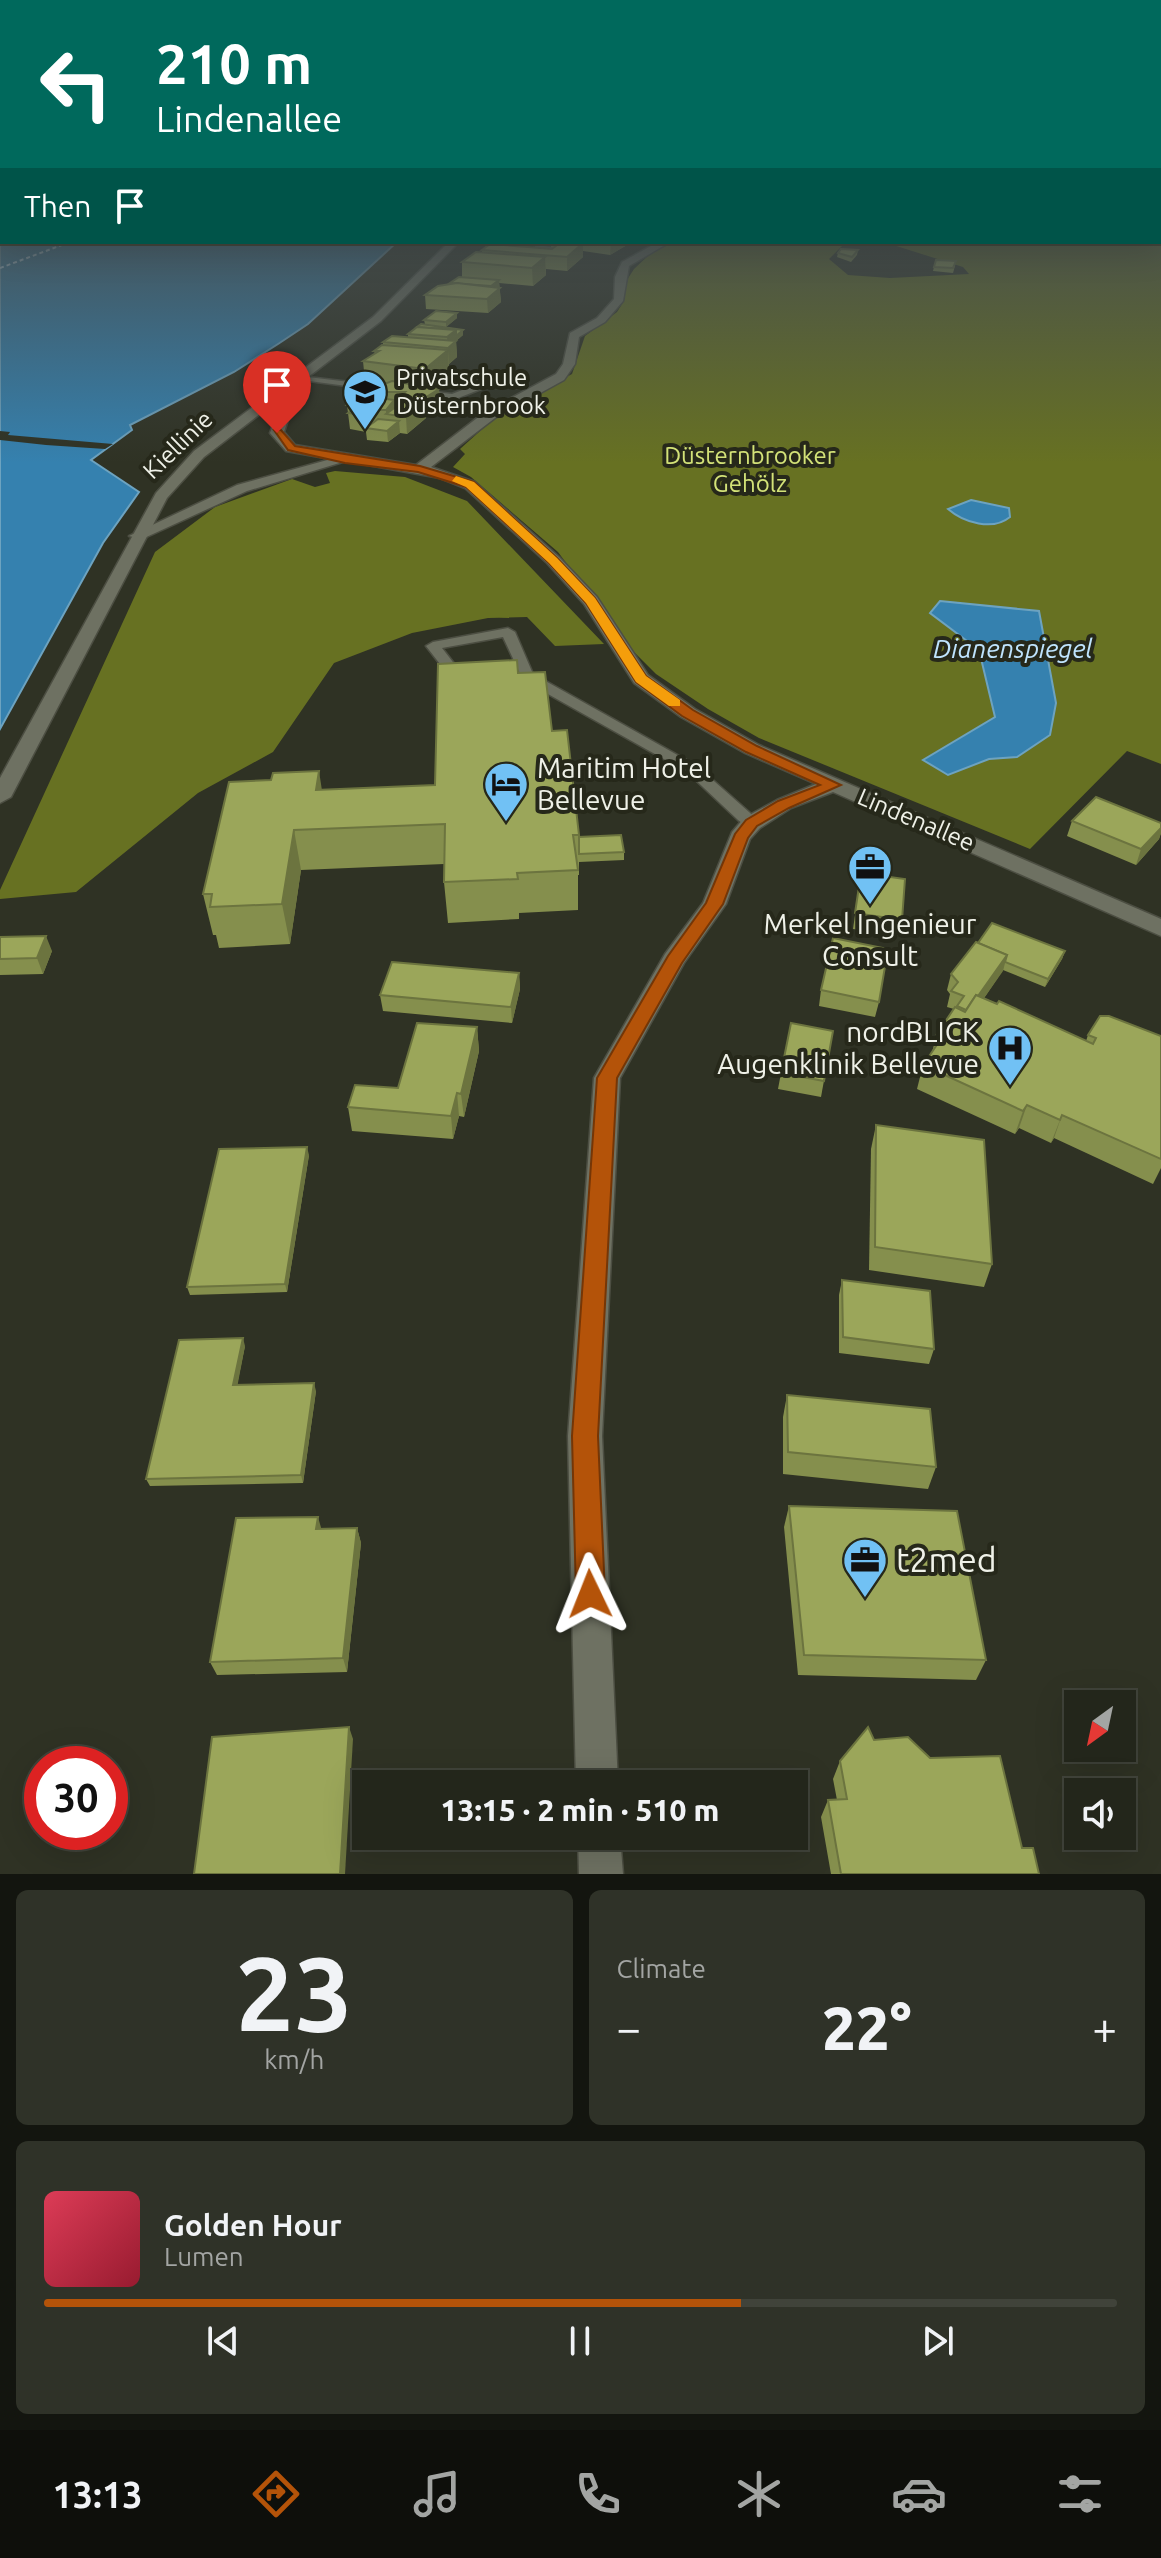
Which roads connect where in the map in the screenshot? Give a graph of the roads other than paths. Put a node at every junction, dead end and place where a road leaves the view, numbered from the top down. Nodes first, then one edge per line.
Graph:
1 (408, 288) edge
2 (619, 288) edge
3 (506, 376) dead end
4 (297, 381) junction
5 (345, 460) junction
6 (420, 469) junction
7 (137, 536) junction
8 (470, 678) edge
9 (833, 785) junction
10 (0, 797) edge
11 (752, 823) junction
12 (1161, 928) edge
13 (597, 1770) edge
14 (600, 1850) edge
15 (601, 1874) edge

1 - 4 street, Kiellinie
2 - 6 street
3 - 4 lane
4 - 5 street, Lindenallee
4 - 7 street, Kiellinie
5 - 6 street, Lindenallee
5 - 7 street, Lindenallee
6 - 9 street, Lindenallee
7 - 10 street, Kiellinie
8 - 11 lane
9 - 11 street
9 - 12 street, Lindenallee
11 - 13 street
14 - 15 street

